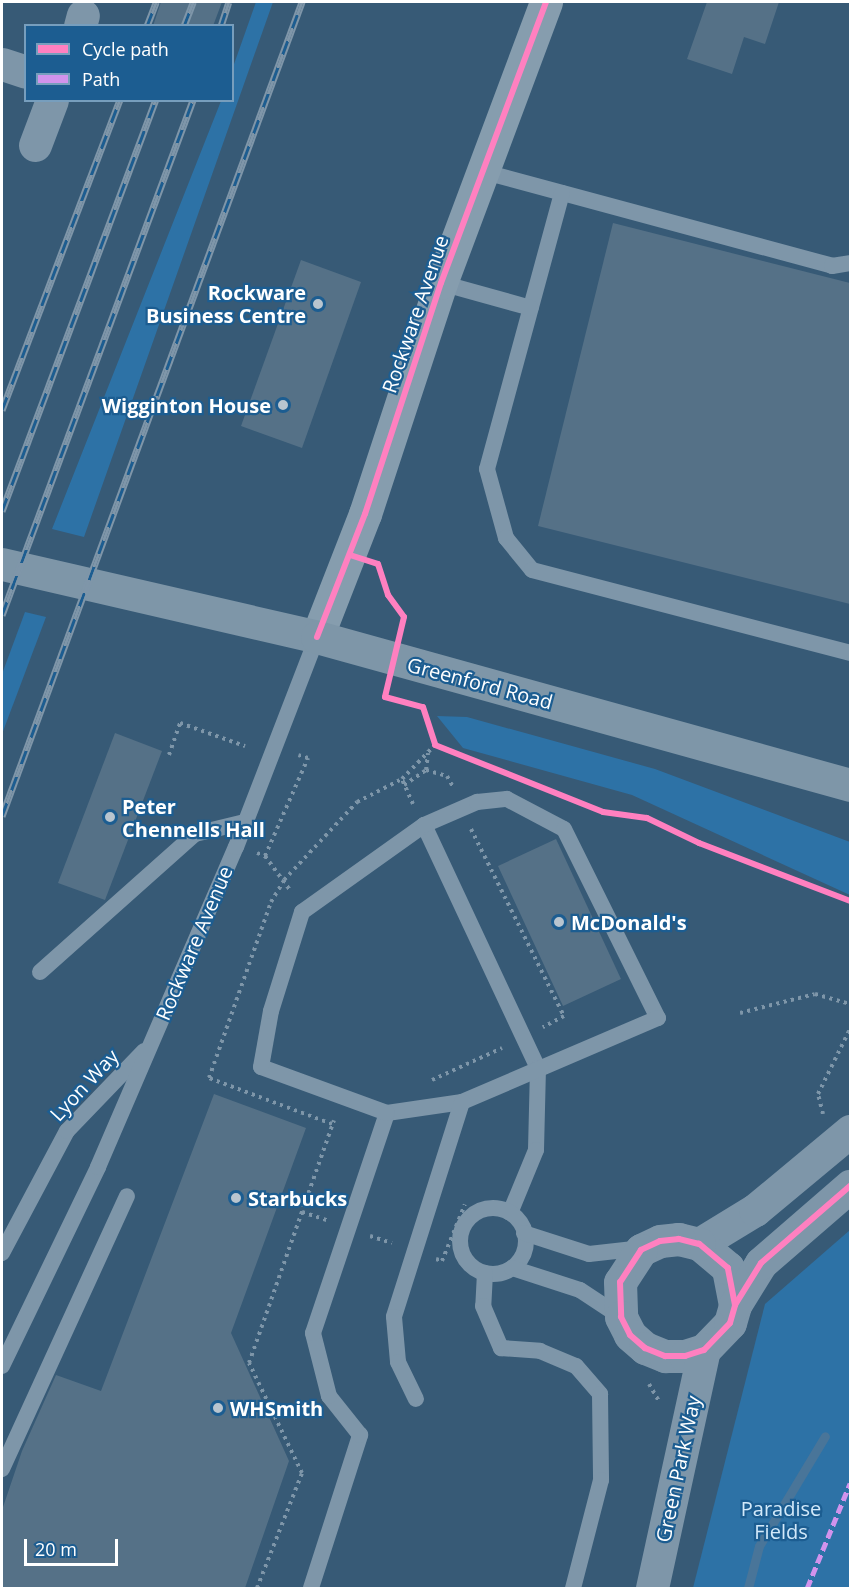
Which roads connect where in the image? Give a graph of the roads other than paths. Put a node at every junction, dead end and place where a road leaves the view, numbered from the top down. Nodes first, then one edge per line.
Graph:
1 (546, 2) edge
2 (2, 64) edge
3 (24, 71) edge
4 (51, 102) edge
5 (35, 145) dead end
6 (481, 171) junction
7 (562, 193) junction
8 (850, 263) edge
9 (441, 283) junction
10 (531, 308) junction
11 (2, 564) edge
12 (317, 637) junction
13 (850, 653) edge
14 (850, 785) edge
15 (245, 822) junction
16 (424, 825) junction
17 (40, 972) dead end
18 (151, 1044) junction
19 (538, 1068) junction
20 (462, 1102) junction
21 (387, 1113) junction
22 (841, 1139) edge
23 (850, 1186) edge
24 (127, 1196) dead end
25 (510, 1214) junction
26 (524, 1233) junction
27 (699, 1244) junction
28 (647, 1248) junction
29 (2, 1253) edge
30 (512, 1268) junction
31 (485, 1273) junction
32 (735, 1305) junction
33 (621, 1317) junction
34 (704, 1350) junction
35 (2, 1366) edge
36 (416, 1399) dead end
37 (2, 1469) edge
38 (311, 1588) edge
39 (573, 1588) edge
40 (652, 1588) edge

1 - 6 street, Rockware Avenue
2 - 3 street
4 - 5 street
6 - 7 lane
6 - 9 street, Rockware Avenue
7 - 8 lane
7 - 10 lane
9 - 10 lane
9 - 12 street, Rockware Avenue
10 - 13 lane
11 - 12 main road, Greenford Road
12 - 14 main road, Greenford Road
12 - 15 lane, Rockware Avenue
15 - 17 lane
15 - 18 lane, Rockware Avenue
16 - 19 lane
16 - 19 lane
16 - 21 lane
18 - 29 lane, Lyon Way
18 - 35 lane, Rockware Avenue
19 - 20 lane
19 - 25 lane
20 - 21 lane
20 - 36 lane
21 - 38 lane
22 - 27 street
23 - 32 street
24 - 37 lane
25 - 26 lane
25 - 31 lane
26 - 28 lane
26 - 30 lane
27 - 28 street
27 - 32 street
28 - 33 street
30 - 31 lane
30 - 33 lane
31 - 39 lane
32 - 34 street
33 - 34 street
34 - 40 street, Green Park Way

